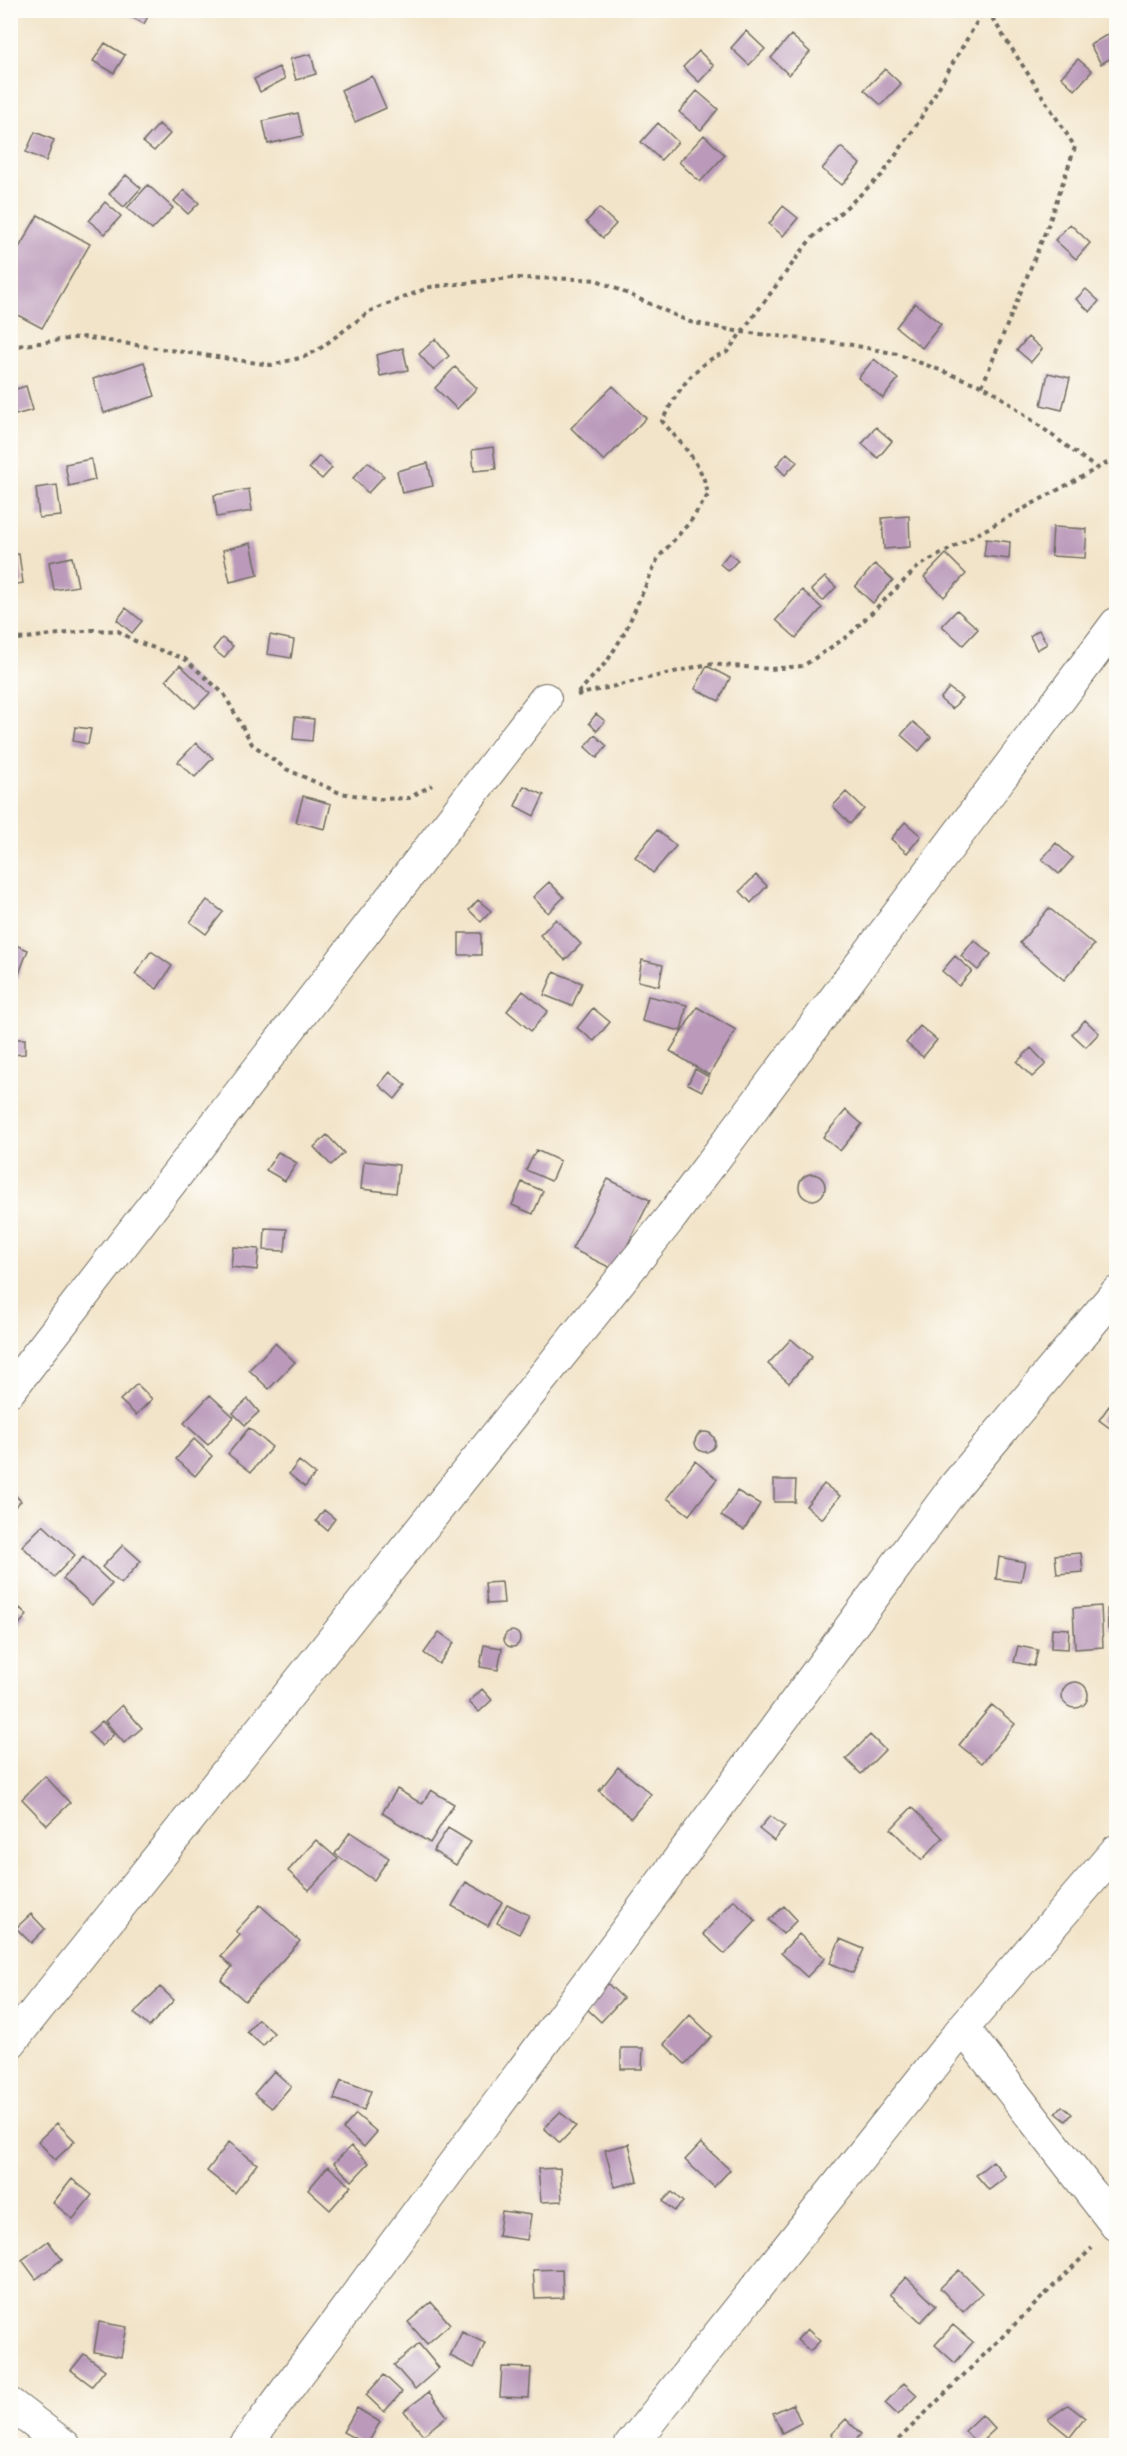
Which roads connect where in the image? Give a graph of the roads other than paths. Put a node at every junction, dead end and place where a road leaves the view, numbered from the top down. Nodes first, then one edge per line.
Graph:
1 (1116, 624) edge
2 (544, 699) dead end
3 (1116, 1293) edge
4 (10, 1390) edge
5 (1116, 1851) edge
6 (963, 2028) junction
7 (10, 2043) edge
8 (1116, 2225) edge
9 (10, 2404) edge
10 (64, 2445) edge
11 (245, 2445) edge
12 (630, 2445) edge

1 - 7 street
2 - 4 street
3 - 11 street
5 - 6 street
6 - 8 street
6 - 12 street
9 - 10 street

